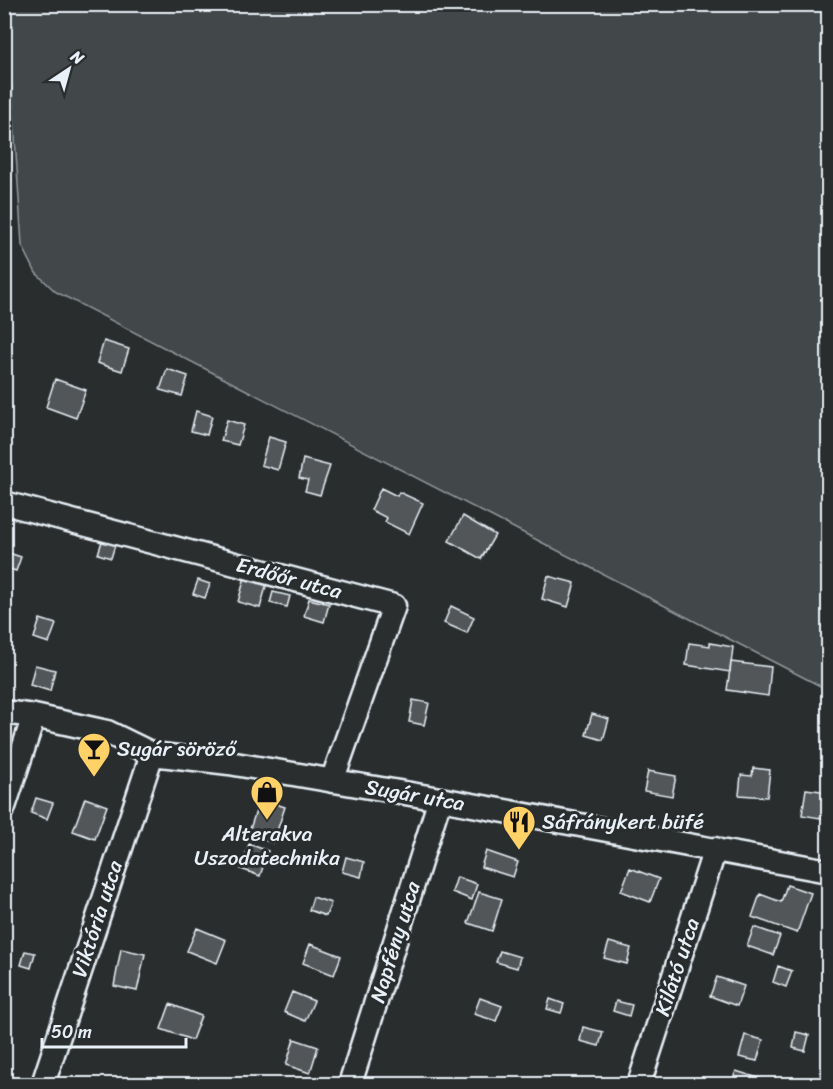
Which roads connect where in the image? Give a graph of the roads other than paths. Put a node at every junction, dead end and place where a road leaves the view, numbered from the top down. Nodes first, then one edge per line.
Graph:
1 (4, 502) edge
2 (4, 712) edge
3 (34, 716) junction
4 (152, 754) junction
5 (332, 781) junction
6 (440, 799) junction
7 (4, 807) edge
8 (715, 849) junction
9 (828, 871) edge
10 (43, 1084) edge
11 (350, 1084) edge
12 (639, 1084) edge

1 - 5 street, Erdőőr utca
2 - 3 street, Sugár utca
3 - 4 street, Sugár utca
3 - 7 street
4 - 5 street, Sugár utca
4 - 10 street, Viktória utca
5 - 6 street, Sugár utca
6 - 8 street, Sugár utca
6 - 11 street, Napfény utca
8 - 9 street, Sugár utca
8 - 12 street, Kilátó utca

